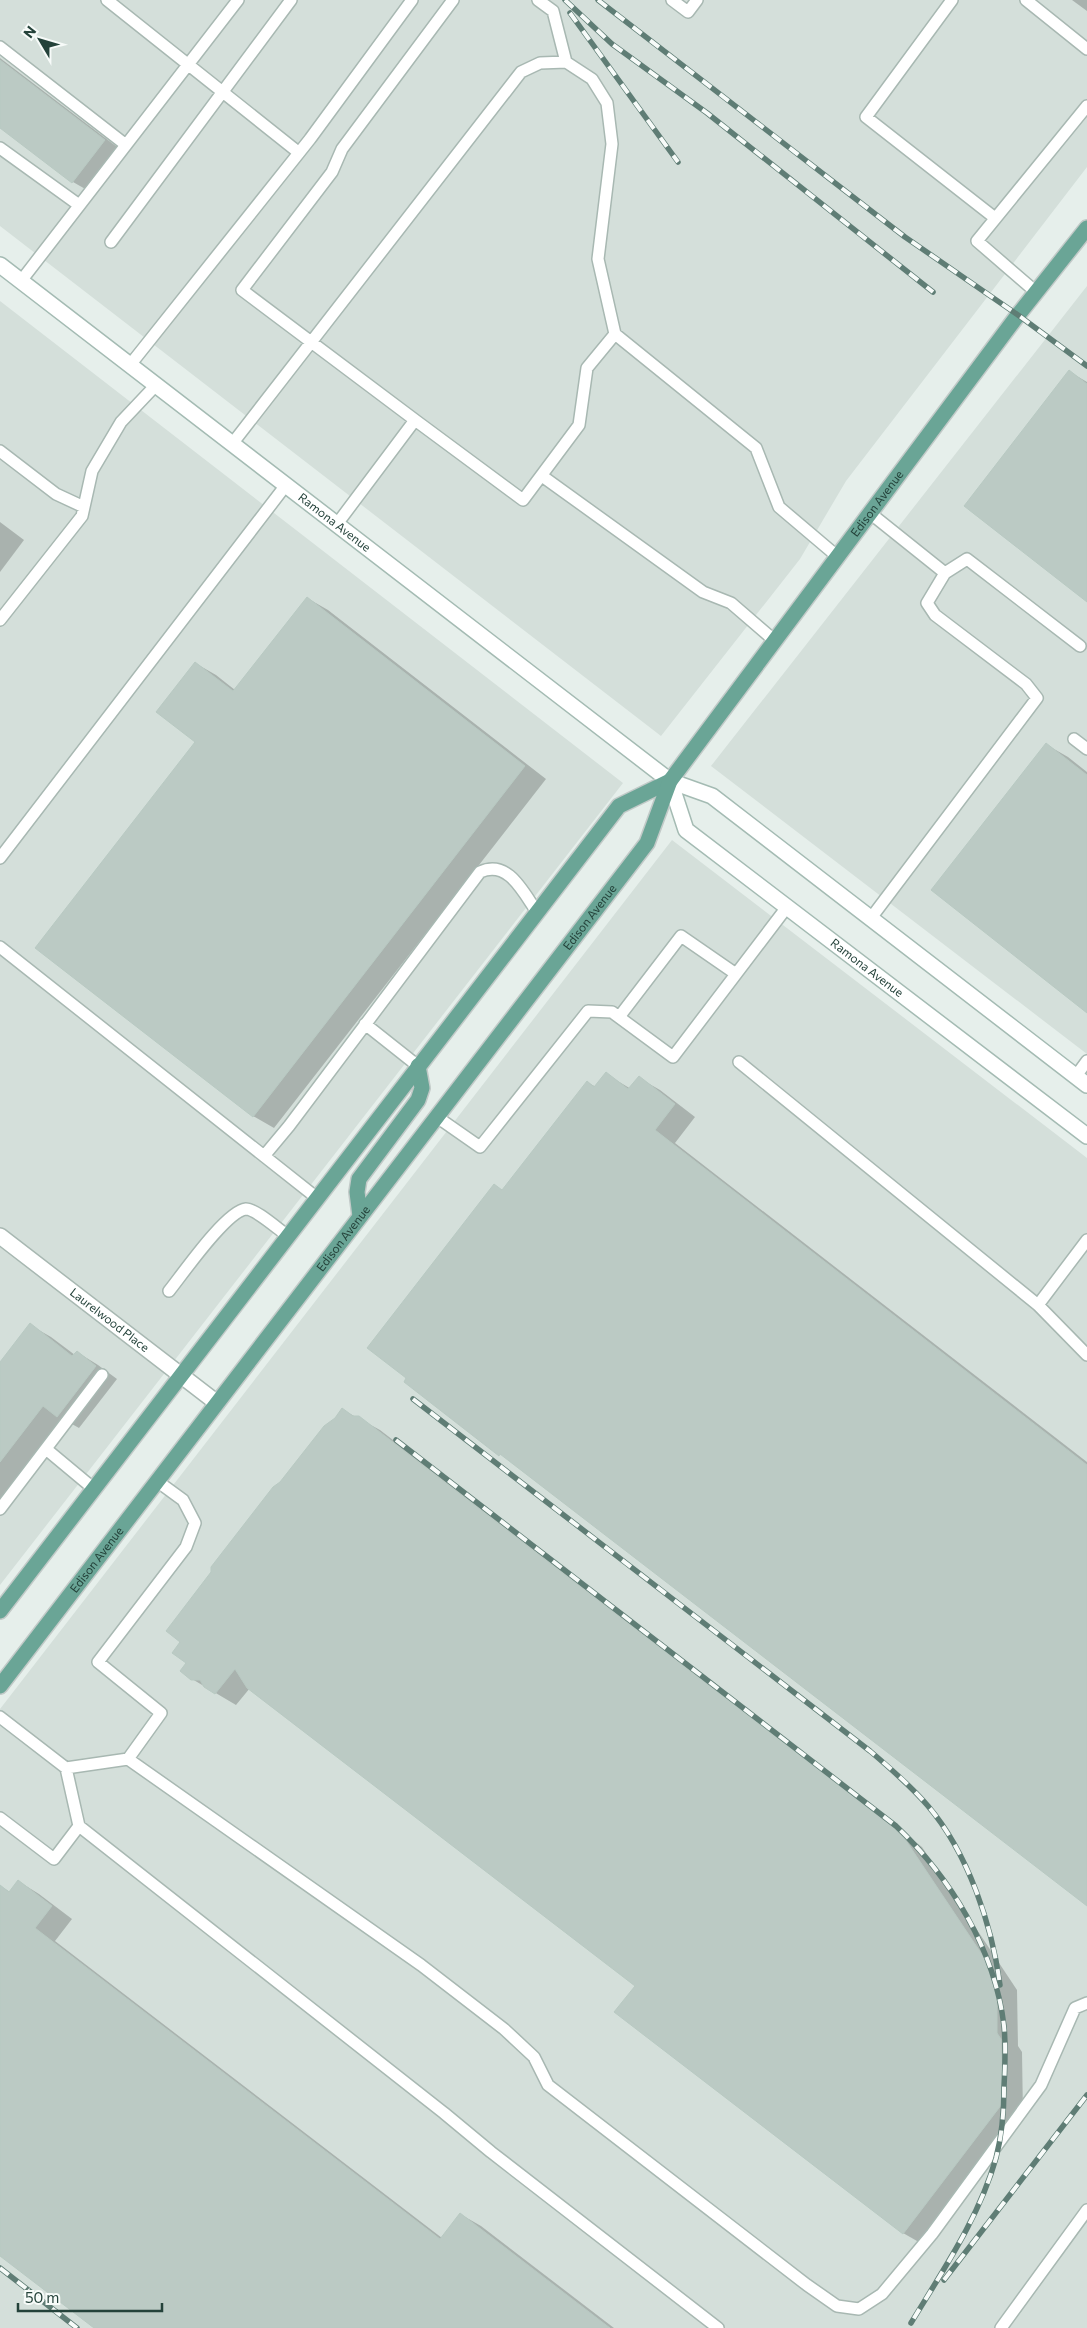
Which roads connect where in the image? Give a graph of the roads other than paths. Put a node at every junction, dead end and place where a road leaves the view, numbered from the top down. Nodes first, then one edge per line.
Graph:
1 (107, 0) edge
2 (238, 0) edge
3 (291, 0) edge
4 (412, 0) edge
5 (453, 0) edge
6 (538, 0) edge
7 (672, 0) edge
8 (697, 0) edge
9 (952, 0) edge
10 (1026, 0) edge
11 (0, 47) edge
12 (1087, 49) edge
13 (566, 62) junction
14 (187, 65) junction
15 (223, 92) junction
16 (1087, 106) edge
17 (126, 145) junction
18 (0, 148) edge
19 (298, 152) junction
20 (79, 205) junction
21 (995, 218) junction
22 (1087, 228) edge
23 (111, 242) dead end
24 (0, 265) edge
25 (21, 281) junction
26 (1036, 292) junction
27 (614, 334) junction
28 (310, 343) junction
29 (130, 365) junction
30 (156, 385) junction
31 (415, 420) junction
32 (232, 444) junction
33 (0, 450) edge
34 (542, 476) junction
35 (286, 485) junction
36 (84, 507) junction
37 (870, 513) junction
38 (337, 524) junction
39 (838, 556) junction
40 (945, 573) junction
41 (0, 620) edge
42 (775, 640) junction
43 (1080, 646) dead end
44 (1074, 739) dead end
45 (1087, 749) edge
46 (670, 781) junction
47 (0, 858) edge
48 (787, 907) junction
49 (537, 912) junction
50 (871, 918) junction
51 (0, 947) edge
52 (736, 974) junction
53 (619, 1017) junction
54 (365, 1024) junction
55 (1087, 1061) edge
56 (739, 1062) dead end
57 (418, 1066) junction
58 (1081, 1080) edge
59 (437, 1117) junction
60 (1087, 1136) edge
61 (264, 1156) junction
62 (317, 1198) junction
63 (360, 1216) junction
64 (0, 1236) edge
65 (288, 1236) junction
66 (1087, 1240) edge
67 (169, 1291) dead end
68 (1038, 1305) junction
69 (1087, 1355) edge
70 (102, 1375) dead end
71 (181, 1376) junction
72 (218, 1403) junction
73 (46, 1449) junction
74 (157, 1481) junction
75 (94, 1489) junction
76 (0, 1509) edge
77 (0, 1611) edge
78 (0, 1686) edge
79 (0, 1717) edge
80 (128, 1759) junction
81 (66, 1768) junction
82 (0, 1818) edge
83 (79, 1826) junction
84 (1087, 2003) edge
85 (1087, 2210) edge
86 (718, 2328) edge
87 (1001, 2328) edge

1 - 14 lane
2 - 14 lane
3 - 15 lane
4 - 19 lane
5 - 28 lane
6 - 13 lane
7 - 8 lane
9 - 21 lane
10 - 12 lane
11 - 17 lane
13 - 27 lane
13 - 28 lane
14 - 15 lane
14 - 17 lane
15 - 19 lane
15 - 23 lane
16 - 21 lane
17 - 20 lane
18 - 20 lane
19 - 29 lane
20 - 25 lane
21 - 26 lane
22 - 26 main road, Edison Avenue
24 - 25 main road, Ramona Avenue
25 - 29 main road, Ramona Avenue
26 - 37 main road, Edison Avenue
27 - 34 lane
27 - 39 lane
28 - 31 lane
28 - 32 lane
29 - 30 main road, Ramona Avenue
30 - 32 main road, Ramona Avenue
30 - 36 lane
31 - 34 lane
31 - 38 lane
32 - 35 main road, Ramona Avenue
33 - 36 lane
34 - 42 lane
35 - 38 main road, Ramona Avenue
35 - 47 lane
36 - 41 lane
37 - 39 main road, Edison Avenue
37 - 40 lane
38 - 46 main road, Ramona Avenue
39 - 42 main road, Edison Avenue
40 - 43 lane
40 - 50 lane
42 - 46 main road, Edison Avenue
44 - 45 lane
46 - 48 main road, Ramona Avenue
46 - 49 main road, Edison Avenue
46 - 50 main road, Ramona Avenue
46 - 59 main road, Edison Avenue
48 - 52 lane
48 - 60 main road, Ramona Avenue
49 - 54 lane
49 - 57 main road, Edison Avenue
50 - 58 main road, Ramona Avenue
51 - 61 lane
52 - 53 lane
52 - 53 lane
53 - 59 lane
54 - 57 lane
54 - 61 lane
55 - 58 lane
56 - 68 lane
57 - 62 main road, Edison Avenue
57 - 63 main road
59 - 63 main road, Edison Avenue
61 - 62 lane
62 - 65 main road, Edison Avenue
63 - 72 main road, Edison Avenue
64 - 71 main road, Laurelwood Place
65 - 67 lane
65 - 71 main road, Edison Avenue
66 - 68 lane
68 - 69 lane
70 - 73 lane
71 - 72 main road, Laurelwood Place
71 - 75 main road, Edison Avenue
72 - 74 main road, Edison Avenue
73 - 75 lane
73 - 76 lane
74 - 78 main road, Edison Avenue
74 - 80 lane
75 - 77 main road, Edison Avenue
79 - 81 lane
80 - 81 lane
80 - 84 lane
81 - 83 lane
82 - 83 lane
83 - 86 lane
85 - 87 lane

